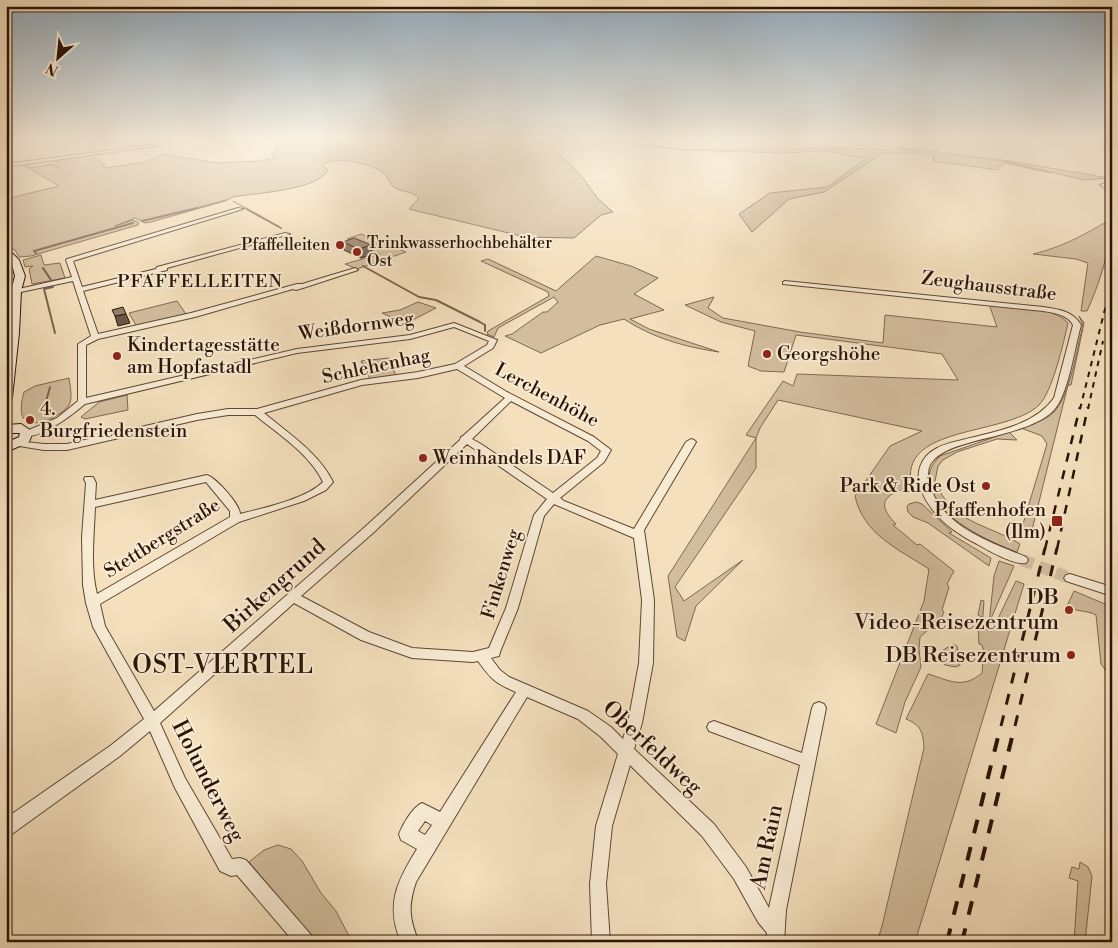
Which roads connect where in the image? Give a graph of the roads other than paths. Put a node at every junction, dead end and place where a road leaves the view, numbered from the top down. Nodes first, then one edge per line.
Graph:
1 (1112, 182) edge
2 (1112, 191) edge
3 (240, 209) dead end
4 (287, 234) dead end
5 (6, 250) edge
6 (355, 270) dead end
7 (74, 279) junction
8 (785, 283) dead end
9 (78, 290) junction
10 (16, 291) junction
11 (95, 337) junction
12 (491, 338) joint
13 (458, 366) junction
14 (511, 397) junction
15 (6, 398) edge
16 (82, 402) junction
17 (258, 412) junction
18 (6, 429) edge
19 (23, 438) junction
20 (464, 440) junction
21 (691, 442) dead end
22 (6, 448) edge
23 (89, 479) dead end
24 (553, 499) junction
25 (89, 505) junction
26 (235, 518) junction
27 (638, 535) junction
28 (1022, 560) tunnel mouth
29 (1070, 578) tunnel mouth
30 (1112, 592) edge
31 (292, 597) junction
32 (92, 603) junction
33 (482, 656) junction
34 (524, 691) junction
35 (819, 708) dead end
36 (152, 721) junction
37 (714, 727) dead end
38 (626, 753) junction
39 (807, 761) junction
40 (443, 822) junction
41 (6, 828) edge
42 (428, 846) junction
43 (775, 935) edge
44 (306, 942) edge
45 (410, 942) edge
46 (601, 942) edge

1 - 2 street
3 - 7 street
4 - 9 street
5 - 10 street
6 - 11 street
7 - 9 street
7 - 10 street
8 - 28 street, Zeughausstraße
9 - 11 street
10 - 15 street
11 - 16 street
12 - 13 street, Schlehenhag
12 - 16 street, Weißdornweg
13 - 14 street, Lerchenhöhe
13 - 17 street, Schlehenhag
14 - 20 street, Birkengrund
14 - 24 street, Lerchenhöhe
16 - 19 street, Weißdornweg
17 - 19 street, Schlehenhag
17 - 26 street
18 - 19 street
19 - 22 street
20 - 24 street
20 - 31 street, Birkengrund
21 - 27 street
23 - 25 street, Stettbergstraße
24 - 27 street
24 - 33 street, Finkenweg
25 - 26 street, Stettbergstraße
25 - 32 street, Stettbergstraße
26 - 32 street, Stettbergstraße
27 - 38 street
29 - 30 street
31 - 33 street
31 - 36 street, Birkengrund
32 - 36 street, Stettbergstraße
33 - 34 street, Oberfeldweg
34 - 38 street, Oberfeldweg
34 - 40 street
35 - 39 street, Am Rain
36 - 41 street, Birkengrund
36 - 44 street, Holunderweg
37 - 39 street
38 - 43 street, Oberfeldweg
38 - 46 street
39 - 43 street, Am Rain
40 - 42 street
40 - 42 street
42 - 45 street

